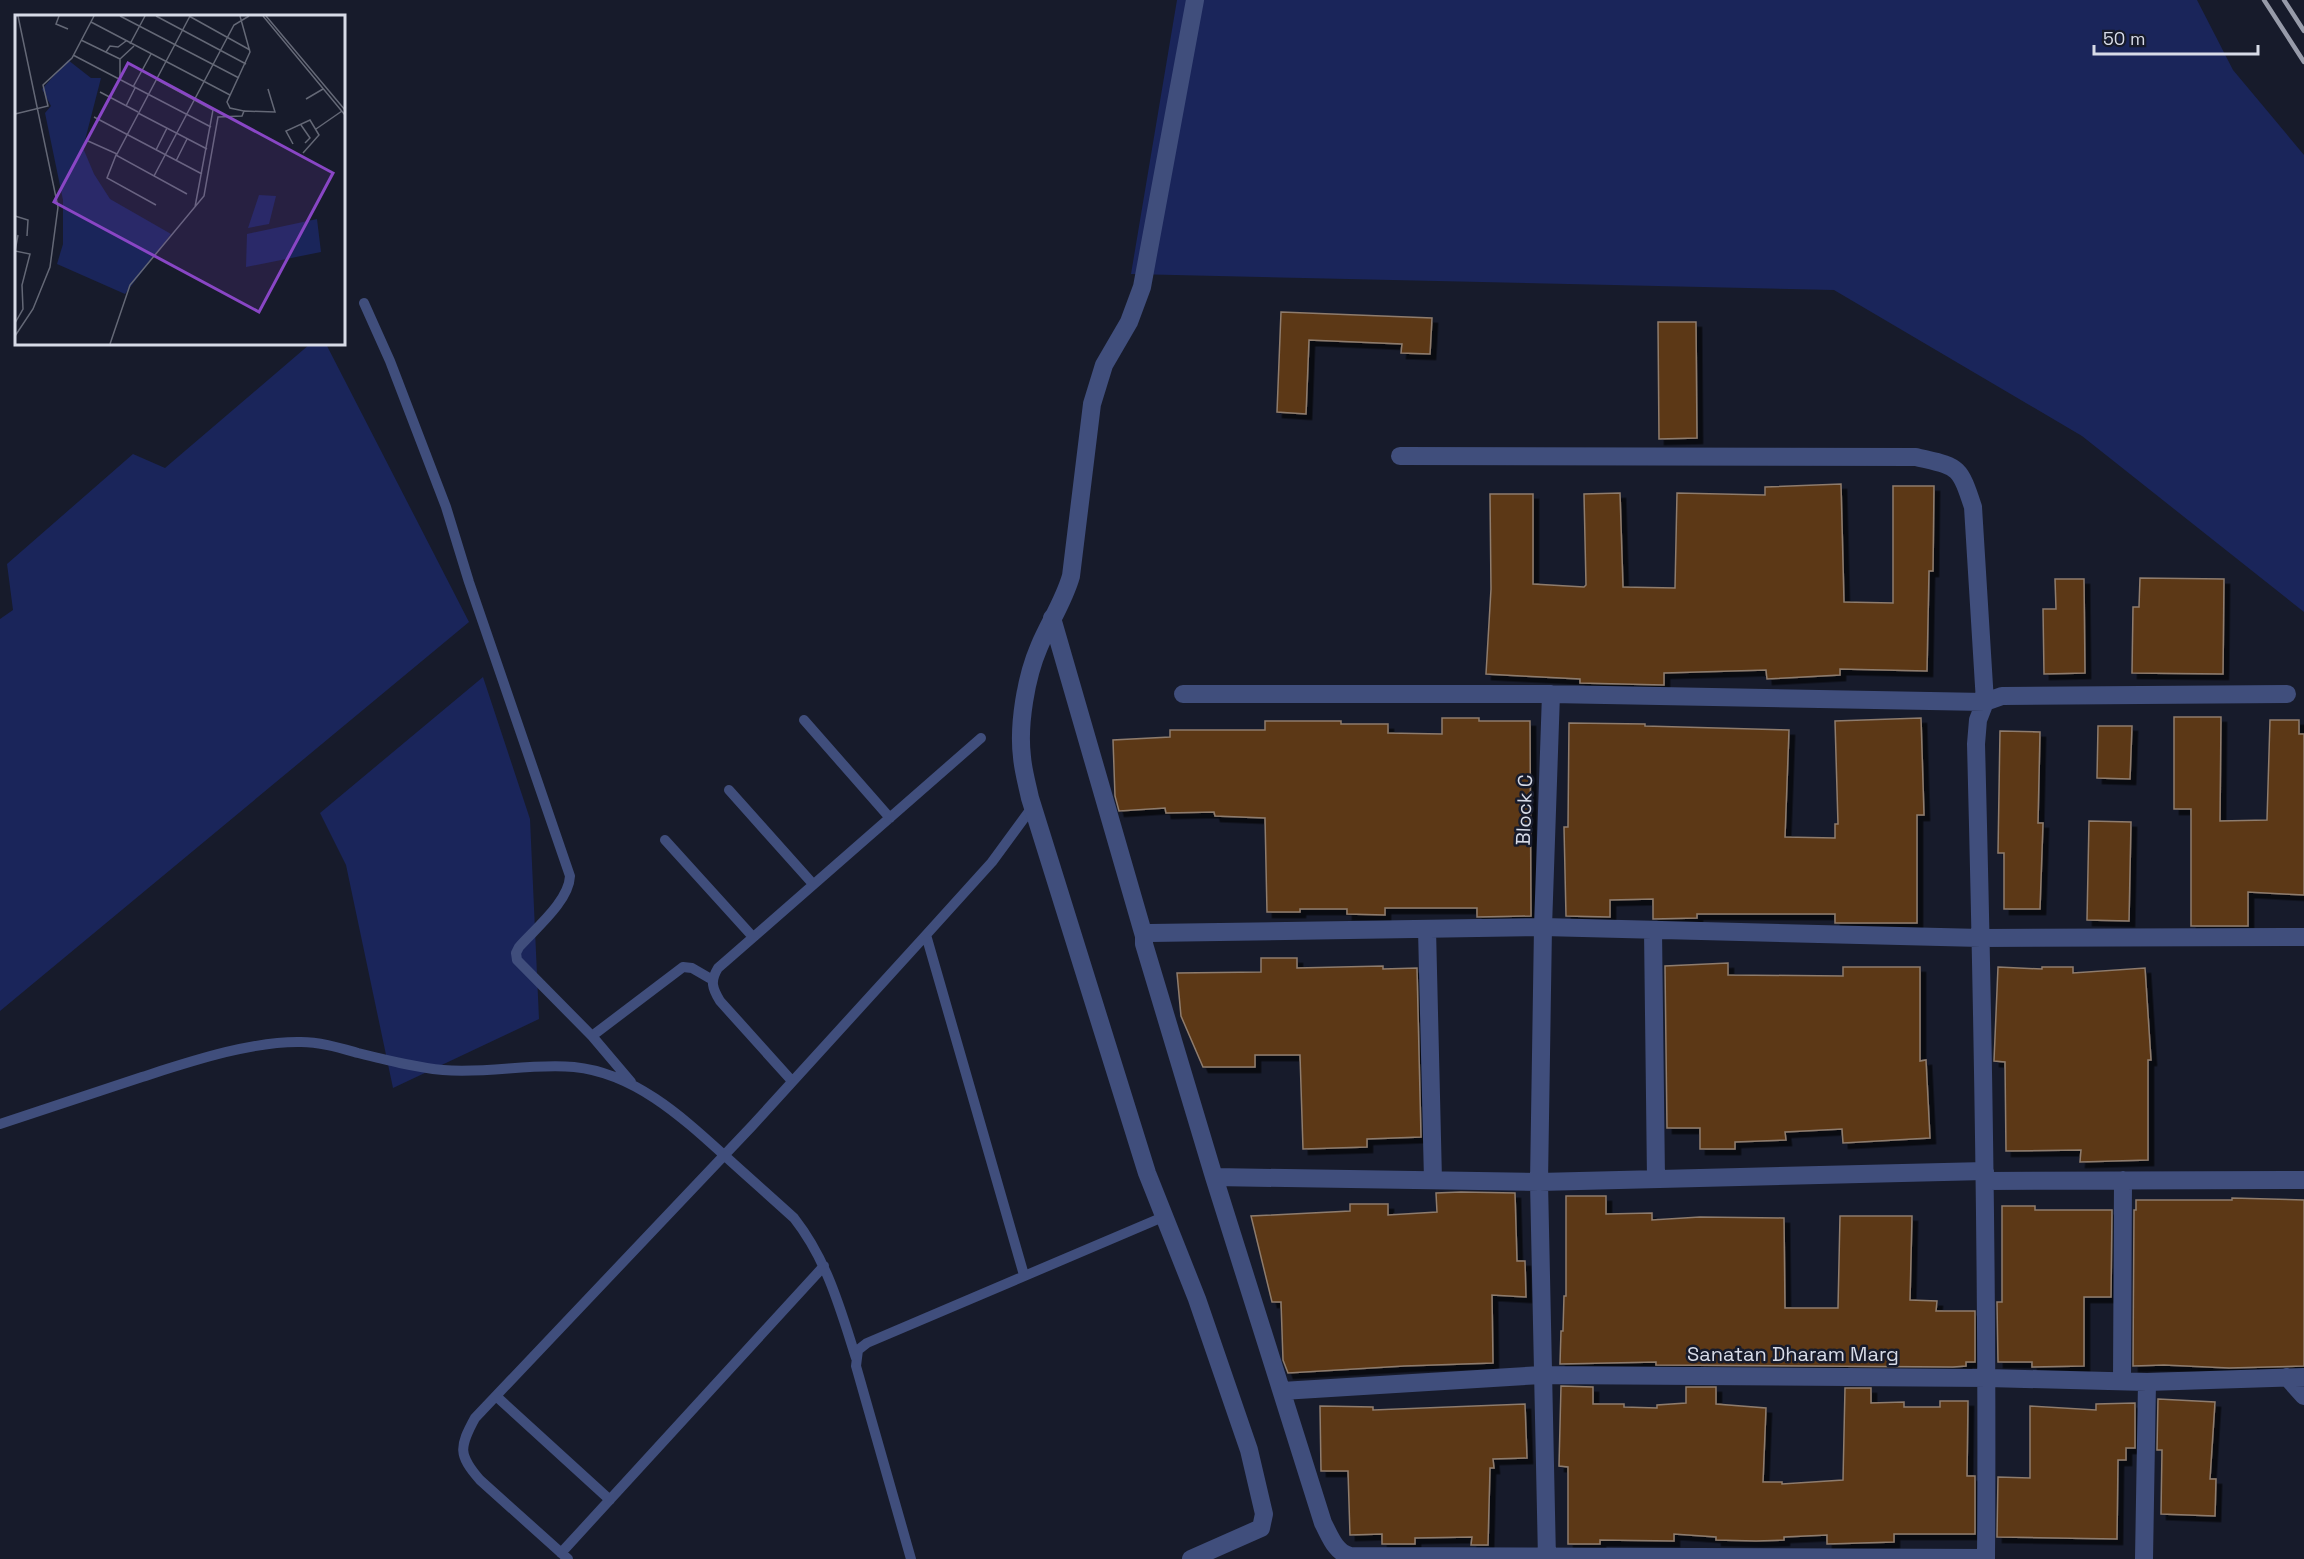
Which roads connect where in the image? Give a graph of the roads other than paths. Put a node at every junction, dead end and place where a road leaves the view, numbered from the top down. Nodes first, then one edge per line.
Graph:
1 (1195, 0) edge
2 (364, 303) dead end
3 (1400, 456) dead end
4 (1052, 618) junction
5 (2287, 693) dead end
6 (1183, 694) dead end
7 (1551, 694) junction
8 (1985, 702) junction
9 (804, 720) dead end
10 (981, 738) dead end
11 (729, 790) dead end
12 (1033, 806) junction
13 (890, 818) junction
14 (665, 840) dead end
15 (813, 884) junction
16 (1543, 927) junction
17 (1427, 929) junction
18 (1653, 930) junction
19 (926, 935) junction
20 (1144, 936) junction
21 (753, 937) junction
22 (2304, 937) edge
23 (1981, 938) junction
24 (711, 979) junction
25 (592, 1036) junction
26 (792, 1081) junction
27 (633, 1085) junction
28 (0, 1124) edge
29 (724, 1155) junction
30 (1985, 1176) junction
31 (1214, 1177) junction
32 (1656, 1179) junction
33 (1433, 1180) junction
34 (2122, 1180) junction
35 (2304, 1180) edge
36 (1539, 1182) junction
37 (1164, 1217) junction
38 (824, 1266) junction
39 (1023, 1275) junction
40 (856, 1358) junction
41 (1542, 1375) junction
42 (2295, 1377) edge
43 (1988, 1378) junction
44 (2122, 1381) junction
45 (2147, 1382) junction
46 (1282, 1391) junction
47 (496, 1396) junction
48 (2304, 1396) edge
49 (610, 1500) junction
50 (565, 1556) edge
51 (1547, 1557) edge
52 (1986, 1558) edge
53 (911, 1559) edge
54 (1191, 1559) edge
55 (2144, 1559) edge

1 - 4 street
2 - 25 lane
3 - 8 street
4 - 12 street
4 - 20 street
5 - 8 street
6 - 7 street
7 - 8 street
7 - 16 street, Block C
8 - 23 street
9 - 13 lane
10 - 13 lane
11 - 15 lane
12 - 19 lane
12 - 37 street
13 - 15 lane
14 - 21 lane
15 - 21 lane
16 - 17 street
16 - 18 street
16 - 36 street, Block C
17 - 20 street
17 - 33 street
18 - 23 street
18 - 32 street
19 - 26 lane
19 - 39 lane
20 - 31 street
21 - 24 lane
22 - 23 street
23 - 30 street
24 - 25 lane
24 - 26 lane
25 - 27 lane
26 - 29 lane
27 - 28 lane
27 - 29 lane
29 - 38 lane
29 - 47 lane
30 - 32 street
30 - 34 street
30 - 43 street
31 - 33 street
31 - 46 street
32 - 36 street
33 - 36 street
34 - 35 street
34 - 44 street
36 - 41 street, Block C
37 - 39 lane
37 - 54 street
38 - 40 lane
38 - 49 lane
39 - 40 lane
40 - 53 lane
41 - 43 street, Sanatan Dharam Marg
41 - 46 street, Sanatan Dharam Marg
41 - 51 street, Block C
42 - 45 street, Sanatan Dharam Marg
42 - 48 street
43 - 44 street, Sanatan Dharam Marg
43 - 52 street
44 - 45 street, Sanatan Dharam Marg
45 - 55 street
46 - 51 street
47 - 49 lane
47 - 50 lane
49 - 50 lane
51 - 52 street

